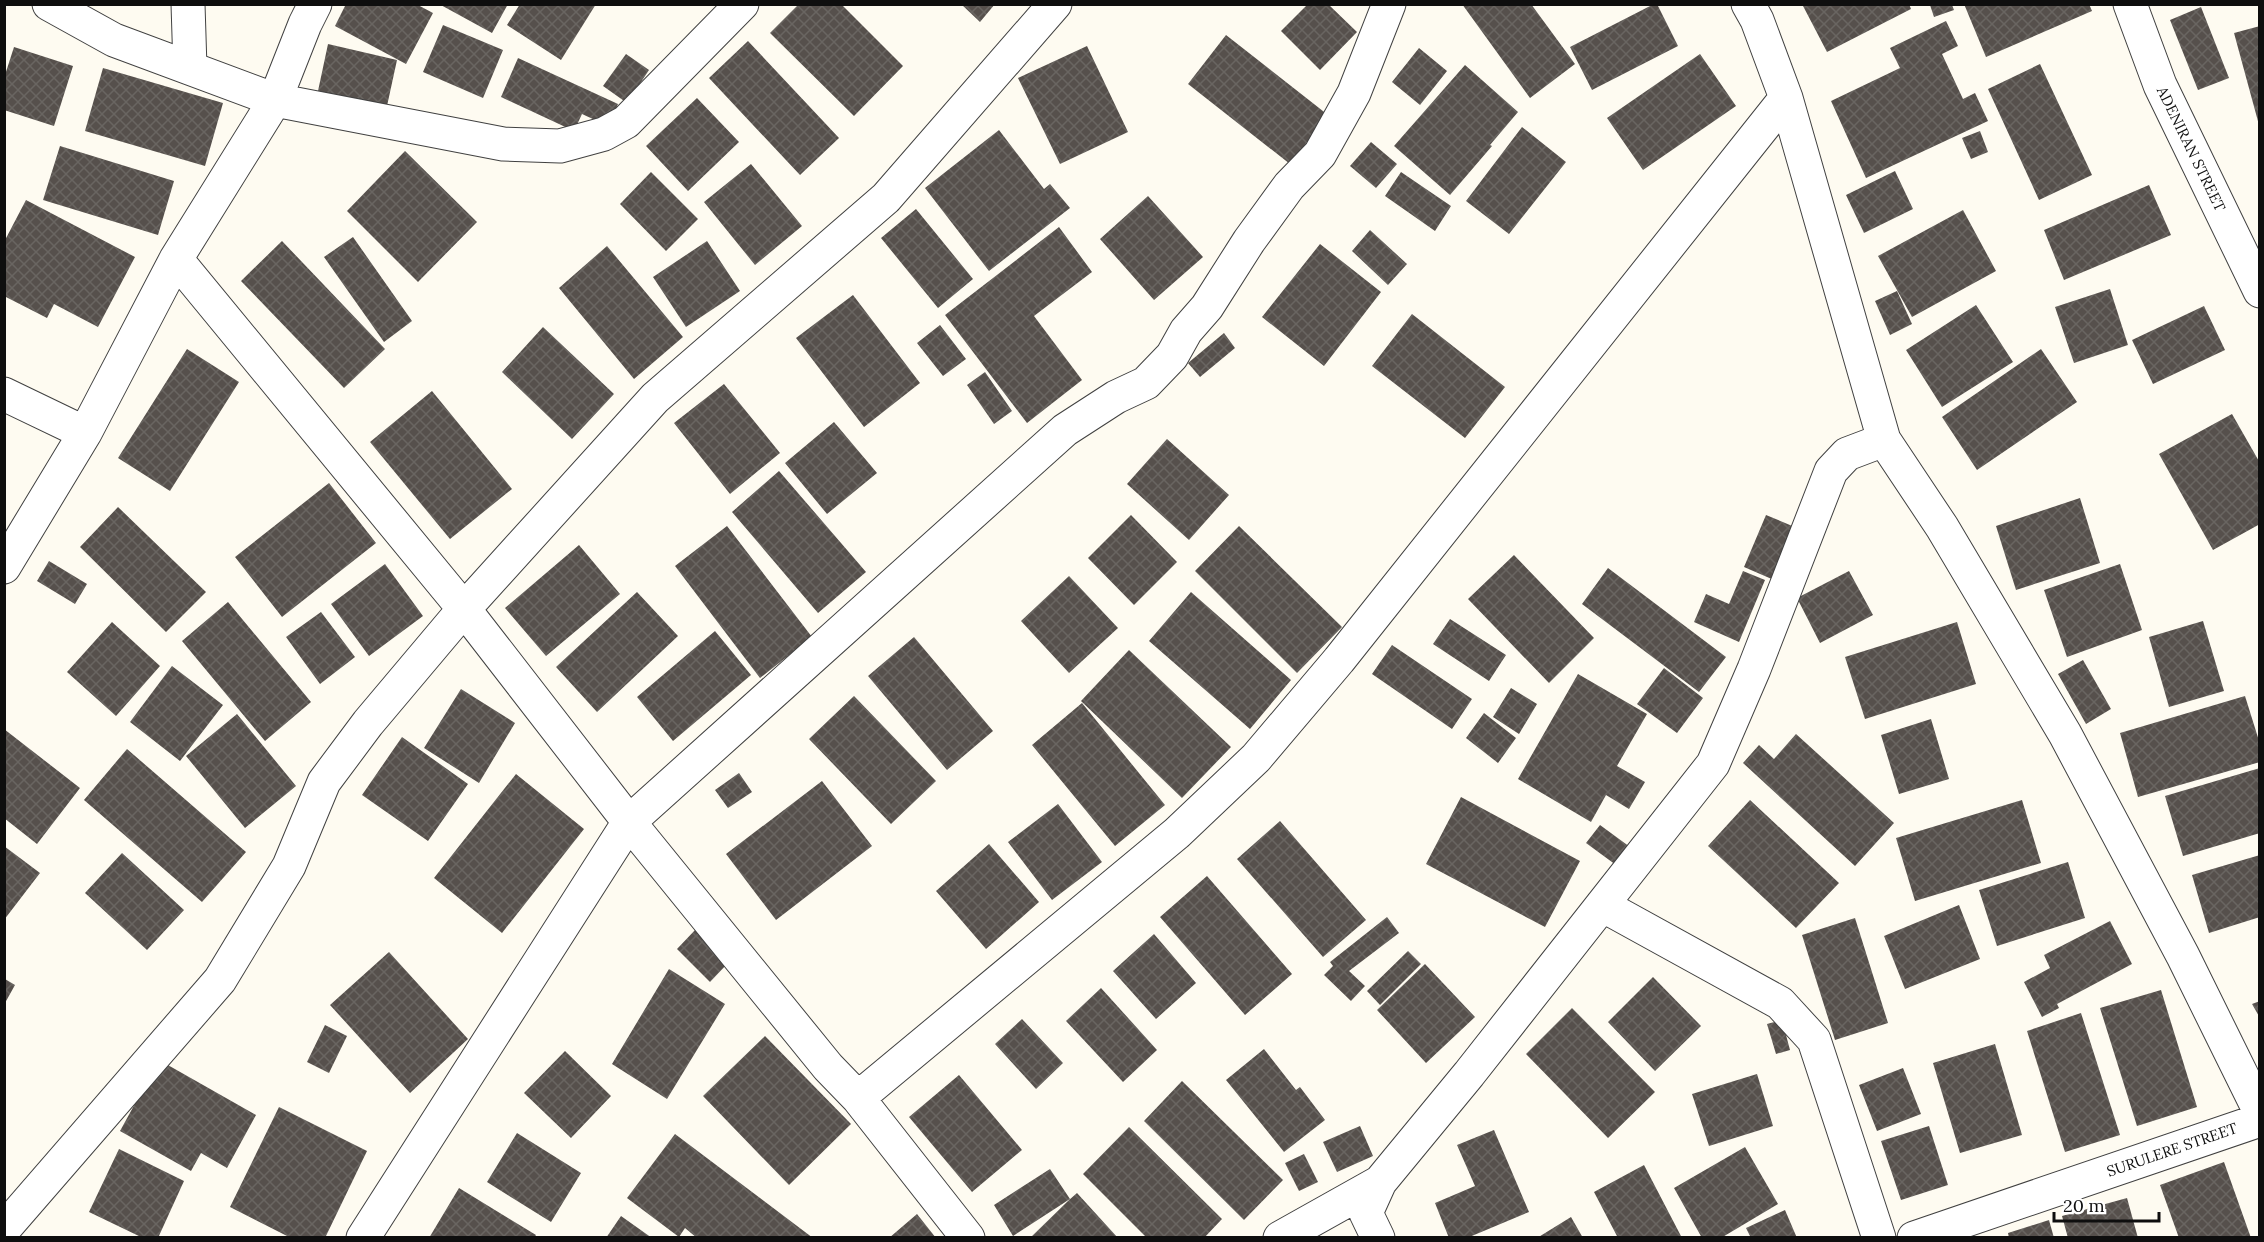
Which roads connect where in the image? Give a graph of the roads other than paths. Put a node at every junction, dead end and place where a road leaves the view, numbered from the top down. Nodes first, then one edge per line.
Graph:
1 (49, 4) edge
2 (188, 4) edge
3 (315, 4) edge
4 (742, 4) edge
5 (1055, 4) edge
6 (1389, 4) edge
7 (1748, 4) edge
8 (2130, 4) edge
9 (190, 69) junction
10 (1786, 98) junction
11 (275, 100) junction
12 (176, 259) junction
13 (2259, 291) edge
14 (4, 394) edge
15 (85, 433) junction
16 (1884, 440) junction
17 (4, 567) edge
18 (464, 609) junction
19 (629, 822) junction
20 (1602, 905) junction
21 (858, 1098) junction
22 (2259, 1112) edge
23 (2259, 1120) edge
24 (1380, 1182) junction
25 (4, 1229) edge
26 (363, 1238) edge
27 (968, 1238) edge
28 (1280, 1238) edge
29 (1378, 1238) edge
30 (1879, 1238) edge
31 (1914, 1238) edge

1 - 9 street
2 - 9 street
3 - 11 street
4 - 11 street
5 - 18 street
6 - 19 street
7 - 10 street
8 - 13 street, ADENIRAN STREET
9 - 11 street
10 - 16 street
10 - 21 street
11 - 12 street
12 - 15 street
12 - 18 street
14 - 15 street
15 - 17 street
16 - 20 street
16 - 22 street
18 - 19 street
18 - 25 street
19 - 21 street
19 - 26 street
20 - 24 street
20 - 30 street
21 - 27 street
23 - 31 street, SURULERE STREET
24 - 28 street
24 - 29 street

